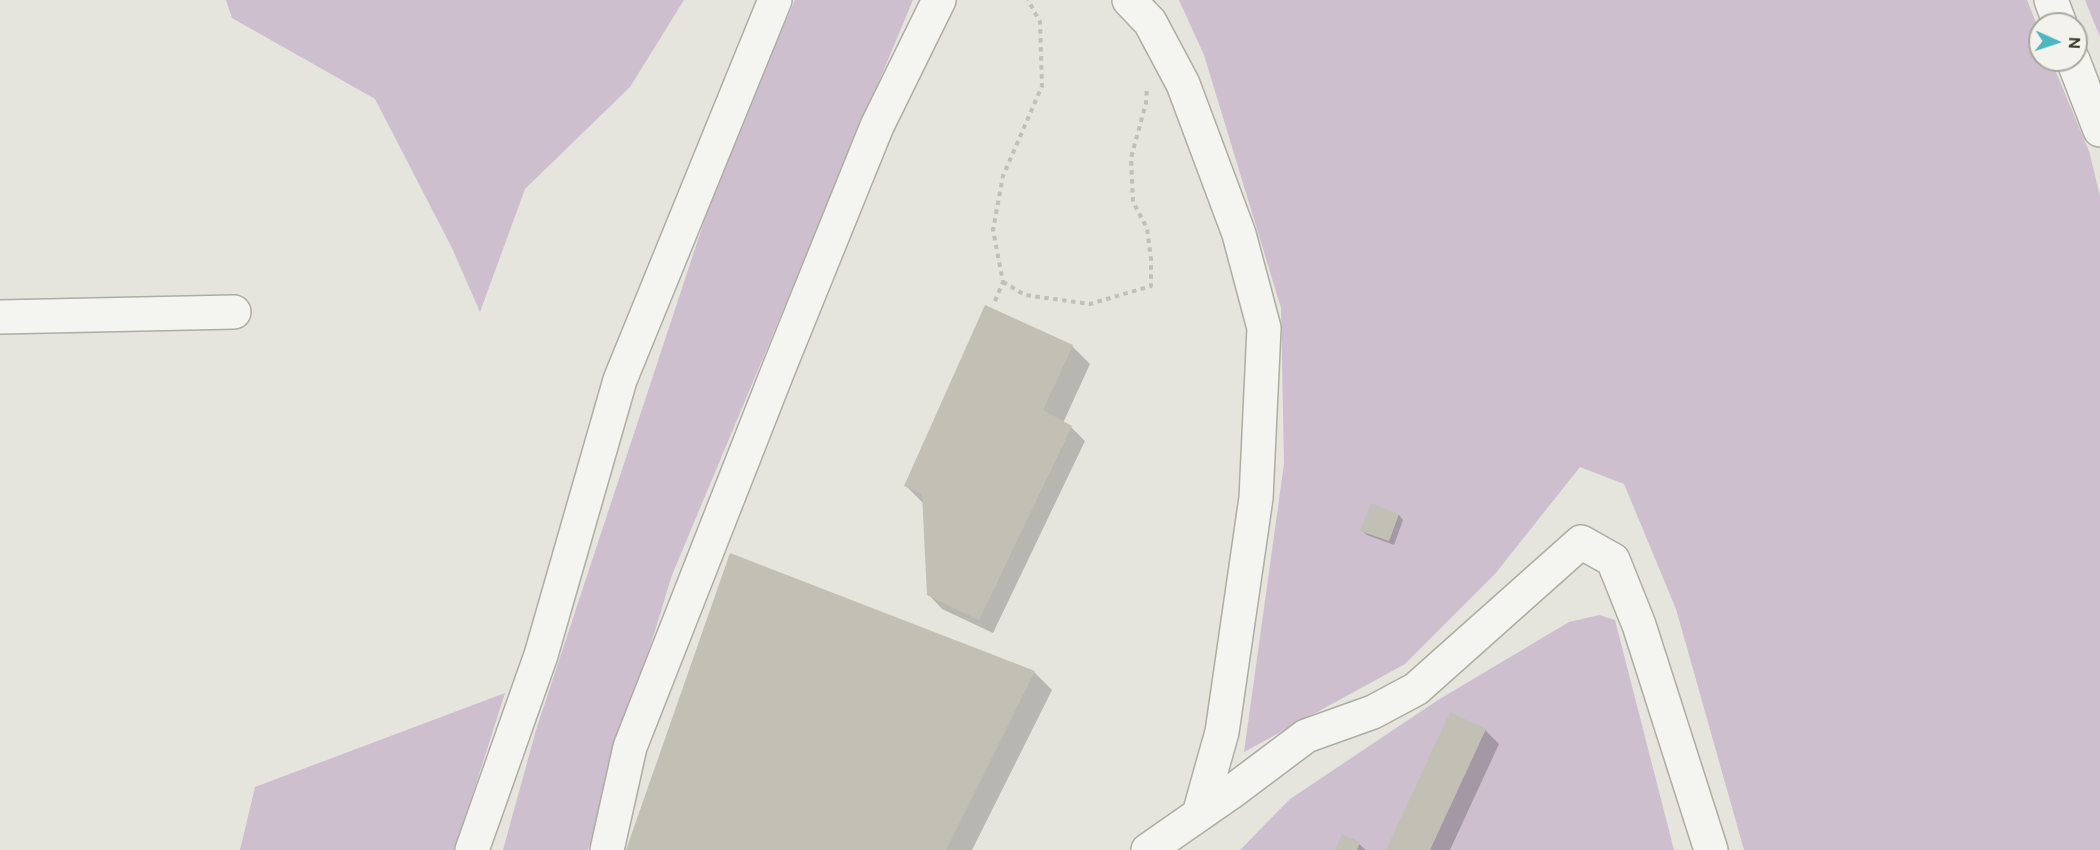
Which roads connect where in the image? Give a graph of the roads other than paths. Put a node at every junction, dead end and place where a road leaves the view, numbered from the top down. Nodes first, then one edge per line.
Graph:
1 (775, 0) edge
2 (939, 0) edge
3 (1129, 0) edge
4 (2078, 72) edge
5 (2100, 130) edge
6 (234, 312) dead end
7 (0, 317) edge
8 (1199, 814) junction
9 (472, 850) edge
10 (606, 850) edge
11 (1148, 850) edge
12 (1711, 850) edge

1 - 9 street
2 - 10 street
3 - 8 street
4 - 5 street
6 - 7 street
8 - 11 street
8 - 12 street

